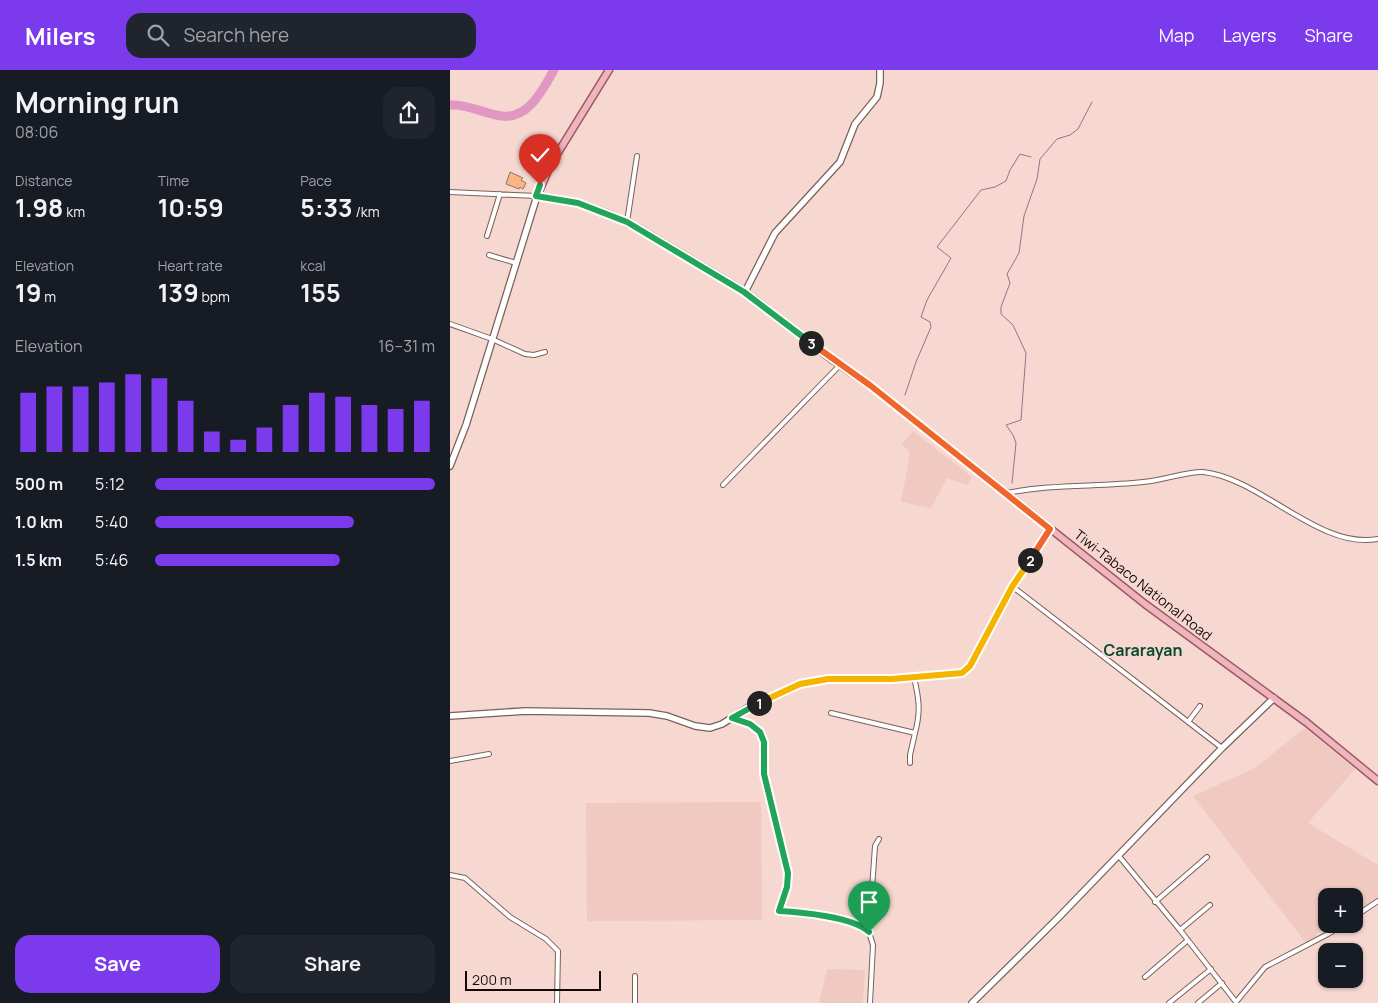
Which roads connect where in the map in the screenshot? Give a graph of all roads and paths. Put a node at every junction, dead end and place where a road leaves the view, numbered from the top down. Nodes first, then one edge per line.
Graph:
1 (609, 70) edge
2 (880, 70) edge
3 (637, 156) dead end
4 (450, 192) edge
5 (500, 194) junction
6 (536, 196) junction
7 (627, 222) junction
8 (487, 236) dead end
9 (490, 255) dead end
10 (516, 263) junction
11 (744, 292) junction
12 (450, 324) edge
13 (492, 339) junction
14 (545, 352) dead end
15 (840, 365) junction
16 (450, 466) edge
17 (723, 485) dead end
18 (1006, 494) junction
19 (1050, 529) junction
20 (1378, 539) edge
21 (1012, 587) junction
22 (914, 677) junction
23 (1274, 698) junction
24 (1200, 706) dead end
25 (831, 713) dead end
26 (450, 716) edge
27 (732, 718) junction
28 (1188, 722) junction
29 (915, 732) junction
30 (1222, 748) junction
31 (489, 754) dead end
32 (450, 761) edge
33 (910, 763) dead end
34 (1378, 781) edge
35 (879, 839) dead end
36 (1118, 855) junction
37 (1207, 857) dead end
38 (450, 875) edge
39 (1378, 901) edge
40 (1155, 902) junction
41 (1210, 905) dead end
42 (1363, 911) edge
43 (1180, 930) junction
44 (869, 932) junction
45 (1330, 933) edge
46 (1188, 940) junction
47 (1211, 968) junction
48 (635, 976) dead end
49 (1145, 977) dead end
50 (1222, 983) junction
51 (557, 1003) edge
52 (635, 1003) edge
53 (870, 1003) edge
54 (972, 1003) edge
55 (1169, 1003) edge
56 (1198, 1003) edge

1 - 6 main road
2 - 11 street
3 - 7 street
4 - 5 street
5 - 6 street
5 - 8 street
6 - 7 main road, Tiwi-Tabaco National Road
6 - 10 street
7 - 11 main road, Tiwi-Tabaco National Road
9 - 10 street
10 - 13 street
11 - 15 main road, Tiwi-Tabaco National Road
12 - 13 street
13 - 14 street
13 - 16 street
15 - 17 street
15 - 18 main road, Tiwi-Tabaco National Road
18 - 19 main road, Tiwi-Tabaco National Road
18 - 20 street
19 - 21 street
19 - 23 main road, Tiwi-Tabaco National Road
21 - 22 street
21 - 28 street
22 - 27 street
22 - 29 street
23 - 30 street
23 - 34 main road, Tiwi-Tabaco National Road
24 - 28 street
25 - 29 street
26 - 27 street
27 - 44 street
28 - 30 street
29 - 33 street
30 - 36 street
31 - 32 street
35 - 44 street
36 - 40 street
36 - 54 street
37 - 40 street
38 - 51 street
39 - 42 street
40 - 43 street
41 - 43 street
43 - 46 street
44 - 53 street
45 - 50 street
46 - 47 street
46 - 49 street
47 - 50 street
47 - 55 street
48 - 52 street
50 - 56 street

